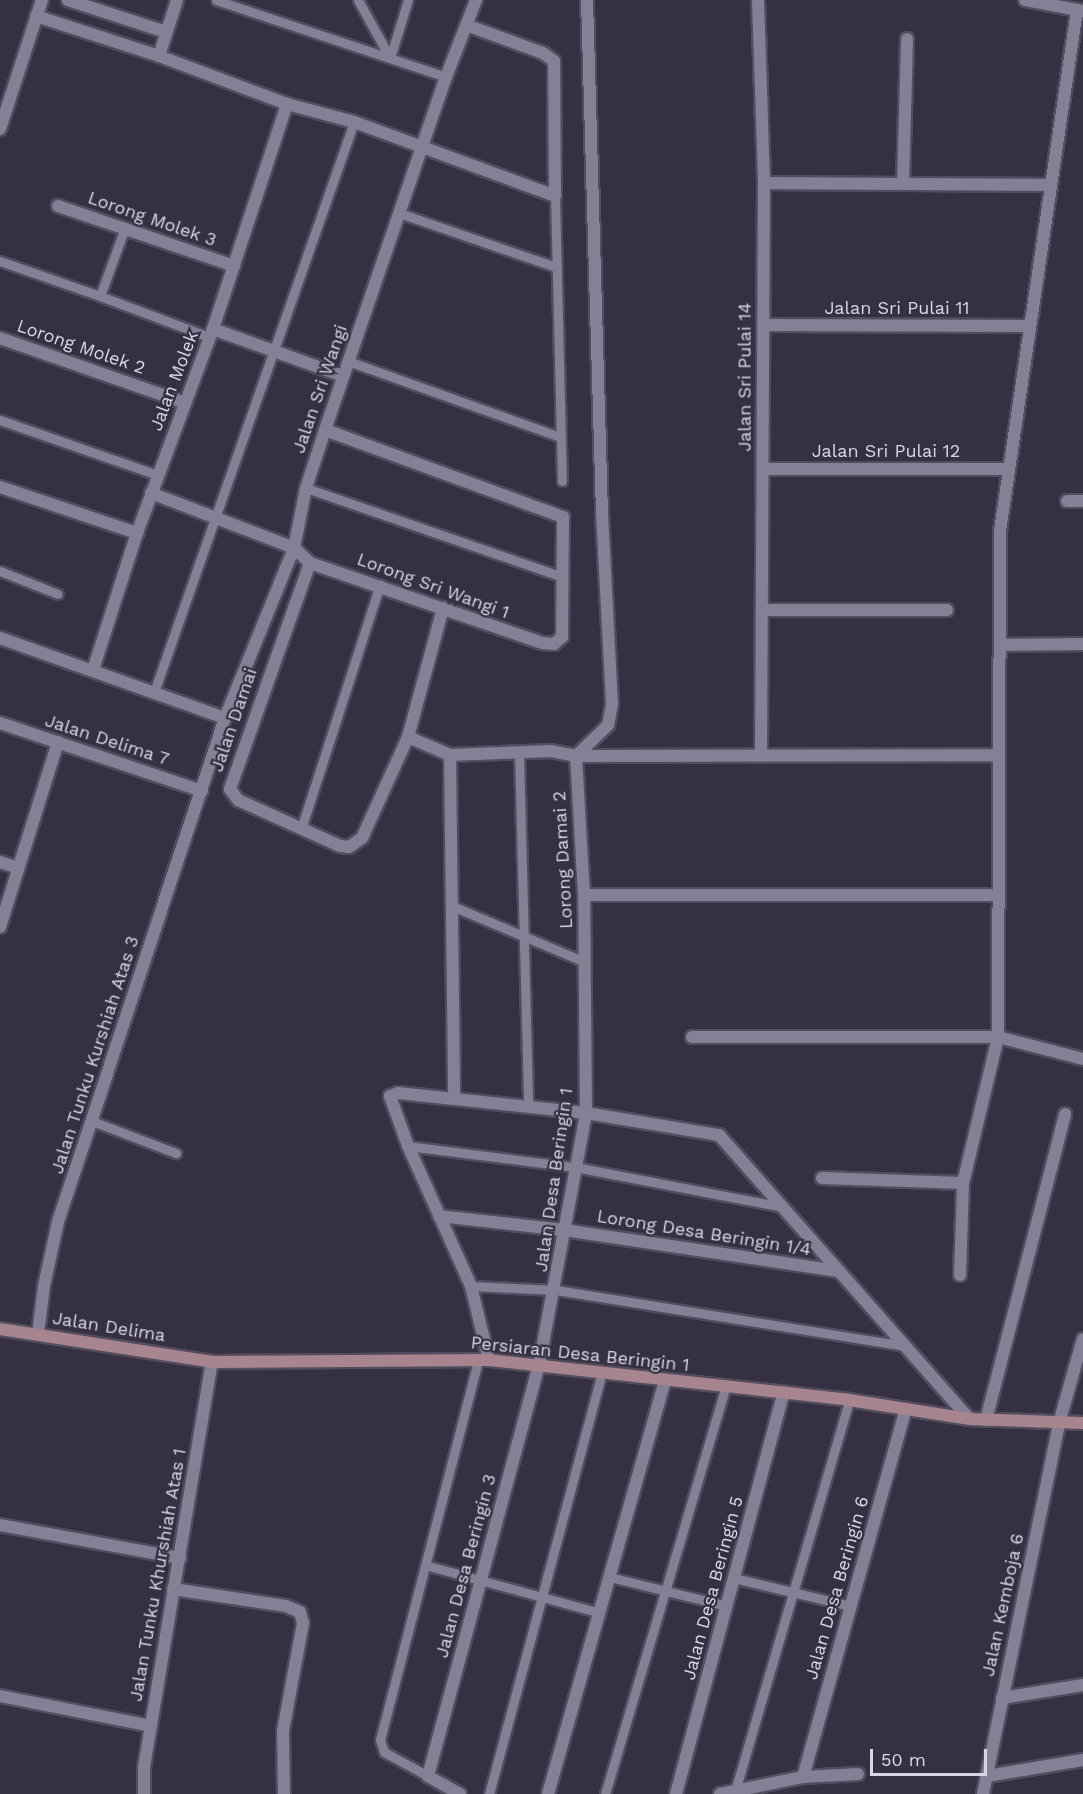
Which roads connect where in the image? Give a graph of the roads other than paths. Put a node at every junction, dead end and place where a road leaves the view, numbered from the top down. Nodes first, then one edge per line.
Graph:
1 (42, 0) edge
2 (68, 0) edge
3 (177, 0) edge
4 (216, 0) edge
5 (358, 0) edge
6 (408, 0) edge
7 (476, 0) edge
8 (587, 0) edge
9 (758, 0) edge
10 (1025, 0) edge
11 (1064, 4) edge
12 (1080, 11) edge
13 (36, 16) junction
14 (469, 26) junction
15 (166, 32) junction
16 (907, 39) dead end
17 (159, 56) junction
18 (390, 58) junction
19 (446, 77) junction
20 (5, 98) edge
21 (287, 104) junction
22 (354, 123) junction
23 (0, 129) edge
24 (423, 147) junction
25 (764, 183) junction
26 (903, 184) junction
27 (1051, 185) junction
28 (555, 196) junction
29 (58, 206) dead end
30 (399, 213) junction
31 (124, 230) junction
32 (0, 261) edge
33 (234, 266) junction
34 (556, 267) junction
35 (100, 296) junction
36 (764, 325) junction
37 (1030, 326) junction
38 (211, 334) junction
39 (0, 338) edge
40 (277, 350) junction
41 (348, 362) junction
42 (343, 376) junction
43 (183, 402) junction
44 (0, 420) edge
45 (325, 430) junction
46 (560, 437) junction
47 (763, 469) junction
48 (1009, 469) junction
49 (158, 475) junction
50 (562, 481) dead end
51 (0, 487) edge
52 (306, 488) junction
53 (151, 493) junction
54 (1067, 501) dead end
55 (1083, 501) edge
56 (217, 517) junction
57 (137, 533) junction
58 (294, 548) junction
59 (310, 562) junction
60 (0, 571) edge
61 (563, 578) junction
62 (380, 584) junction
63 (58, 594) dead end
64 (443, 608) junction
65 (762, 610) junction
66 (947, 610) dead end
67 (0, 638) edge
68 (1083, 644) edge
69 (1000, 645) junction
70 (93, 670) junction
71 (154, 692) junction
72 (225, 718) junction
73 (0, 723) edge
74 (408, 736) junction
75 (58, 742) junction
76 (519, 753) junction
77 (761, 754) junction
78 (450, 755) junction
79 (999, 755) junction
80 (576, 756) junction
81 (202, 791) junction
82 (301, 829) junction
83 (0, 862) edge
84 (18, 868) junction
85 (584, 895) junction
86 (999, 895) junction
87 (452, 906) junction
88 (0, 927) edge
89 (522, 933) junction
90 (585, 962) junction
91 (692, 1037) dead end
92 (998, 1037) junction
93 (1083, 1059) edge
94 (454, 1098) junction
95 (528, 1107) junction
96 (586, 1113) junction
97 (1065, 1114) dead end
98 (92, 1121) junction
99 (408, 1146) junction
100 (176, 1153) dead end
101 (575, 1167) junction
102 (822, 1178) dead end
103 (963, 1183) junction
104 (782, 1207) junction
105 (439, 1216) junction
106 (564, 1230) junction
107 (838, 1271) junction
108 (960, 1275) dead end
109 (471, 1286) junction
110 (556, 1290) junction
111 (0, 1329) edge
112 (38, 1334) junction
113 (1083, 1339) edge
114 (905, 1346) junction
115 (484, 1360) junction
116 (212, 1362) junction
117 (540, 1365) junction
118 (602, 1372) junction
119 (665, 1381) junction
120 (726, 1386) junction
121 (784, 1392) junction
122 (849, 1400) junction
123 (906, 1409) junction
124 (969, 1419) junction
125 (986, 1420) junction
126 (1059, 1423) junction
127 (1083, 1423) edge
128 (0, 1525) edge
129 (180, 1558) junction
130 (425, 1565) junction
131 (610, 1577) junction
132 (734, 1578) junction
133 (481, 1580) junction
134 (173, 1589) junction
135 (666, 1590) junction
136 (793, 1592) junction
137 (543, 1599) junction
138 (727, 1606) junction
139 (851, 1606) junction
140 (600, 1613) junction
141 (1083, 1685) edge
142 (0, 1696) edge
143 (1002, 1698) junction
144 (151, 1726) junction
145 (1083, 1760) edge
146 (858, 1774) dead end
147 (428, 1776) junction
148 (987, 1776) junction
149 (803, 1777) junction
150 (735, 1791) junction
151 (144, 1794) edge
152 (284, 1794) edge
153 (460, 1794) edge
154 (489, 1794) edge
155 (548, 1794) edge
156 (605, 1794) edge
157 (676, 1794) edge
158 (720, 1794) edge
159 (983, 1794) edge

1 - 13 street
2 - 15 street
3 - 15 street
4 - 18 lane
5 - 18 lane
6 - 18 lane
7 - 14 street, Jalan Sri Wangi
8 - 80 street
9 - 25 street, Jalan Sri Pulai 14
10 - 11 street
11 - 12 street
12 - 27 street
13 - 17 street
13 - 20 street
14 - 19 street, Jalan Sri Wangi
14 - 28 street
15 - 17 street
16 - 26 street
17 - 21 street
18 - 19 lane
19 - 24 street, Jalan Sri Wangi
20 - 23 street
21 - 22 street
21 - 33 street, Jalan Molek
22 - 24 street
22 - 40 lane
24 - 28 street
24 - 30 street, Jalan Sri Wangi
25 - 26 street
25 - 36 street, Jalan Sri Pulai 14
26 - 27 street
27 - 37 street
28 - 34 lane
29 - 31 street, Lorong Molek 3
30 - 34 lane
30 - 41 street, Jalan Sri Wangi
31 - 33 street, Lorong Molek 3
31 - 35 lane
32 - 35 lane
33 - 38 street, Jalan Molek
34 - 46 lane
35 - 38 lane
36 - 37 street, Jalan Sri Pulai 11
36 - 47 street, Jalan Sri Pulai 14
37 - 48 street
38 - 40 street
38 - 43 street, Jalan Molek
39 - 43 street, Lorong Molek 2
40 - 42 street
40 - 56 lane
41 - 42 street, Jalan Sri Wangi
41 - 46 lane
42 - 45 street, Jalan Sri Wangi
43 - 49 street, Jalan Molek
44 - 49 lane
45 - 52 street, Jalan Sri Wangi
45 - 61 street
46 - 50 lane
47 - 48 street, Jalan Sri Pulai 12
47 - 65 street, Jalan Sri Pulai 14
48 - 69 street
49 - 53 street, Jalan Molek
51 - 57 street
52 - 58 street, Jalan Sri Wangi
52 - 61 lane
53 - 56 street, Lorong Sri Wangi 1
53 - 57 street, Jalan Molek
54 - 55 street
56 - 58 street, Lorong Sri Wangi 1
56 - 71 lane
57 - 70 street, Jalan Molek
58 - 59 street, Lorong Sri Wangi 1
58 - 72 street, Jalan Sri Wangi
59 - 62 street, Lorong Sri Wangi 1
59 - 82 street, Jalan Damai
60 - 63 lane
61 - 64 street, Lorong Sri Wangi 1
62 - 64 street, Lorong Sri Wangi 1
62 - 82 lane
64 - 74 street, Jalan Damai
65 - 66 street
65 - 77 street, Jalan Sri Pulai 14
67 - 70 street
68 - 69 street
69 - 79 street
70 - 71 street
71 - 72 street
72 - 81 street, Jalan Sri Wangi
73 - 75 street, Jalan Delima 7
74 - 78 street
74 - 82 street, Jalan Damai
75 - 81 street, Jalan Delima 7
75 - 84 street
76 - 78 street
76 - 80 street
76 - 89 lane
77 - 79 street
77 - 80 street
78 - 87 street
79 - 86 street
80 - 85 street, Lorong Damai 2
81 - 98 street, Jalan Tunku Kurshiah Atas 3
83 - 84 street
84 - 88 street
85 - 86 street
85 - 90 street, Lorong Damai 2
86 - 92 street
87 - 89 lane
87 - 94 street
89 - 90 lane
89 - 95 lane
90 - 96 street, Jalan Desa Beringin 1
91 - 92 street
92 - 93 street
92 - 103 street
94 - 95 street
94 - 99 street
95 - 96 street
96 - 101 street, Jalan Desa Beringin 1
96 - 104 street
97 - 125 street
98 - 100 lane
98 - 112 street, Jalan Tunku Kurshiah Atas 3
99 - 101 lane
99 - 105 street
101 - 104 lane
101 - 106 street, Jalan Desa Beringin 1
102 - 103 street
103 - 108 street
104 - 107 street
105 - 106 street, Lorong Desa Beringin 1/4
105 - 109 street
106 - 107 street, Lorong Desa Beringin 1/4
106 - 110 street, Jalan Desa Beringin 1
107 - 114 street
109 - 110 lane
109 - 115 street
110 - 114 lane
110 - 117 street, Jalan Desa Beringin 1
111 - 112 main road, Jalan Delima
112 - 116 main road, Jalan Delima
113 - 126 street, Jalan Kemboja 6
114 - 124 street
115 - 116 main road, Persiaran Desa Beringin 1
115 - 117 main road, Persiaran Desa Beringin 1
115 - 130 lane
116 - 129 street, Jalan Tunku Khurshiah Atas 1
117 - 118 main road, Persiaran Desa Beringin 1
117 - 133 street, Jalan Desa Beringin 3
118 - 119 main road, Persiaran Desa Beringin 1
118 - 137 lane
119 - 120 main road, Persiaran Desa Beringin 1
119 - 131 street
120 - 121 main road, Persiaran Desa Beringin 1
120 - 135 lane
121 - 122 main road, Persiaran Desa Beringin 1
121 - 132 street, Jalan Desa Beringin 5
122 - 123 main road, Persiaran Desa Beringin 1
122 - 136 lane
123 - 124 main road, Persiaran Desa Beringin 1
123 - 139 street, Jalan Desa Beringin 6
124 - 125 main road, Persiaran Desa Beringin 1
125 - 126 main road, Persiaran Desa Beringin 1
126 - 127 main road, Persiaran Desa Beringin 1
126 - 143 street, Jalan Kemboja 6
128 - 129 street
129 - 134 street, Jalan Tunku Khurshiah Atas 1
130 - 133 lane
130 - 147 lane
131 - 135 lane
131 - 140 street
132 - 136 lane
132 - 138 street, Jalan Desa Beringin 5
133 - 137 lane
133 - 147 street, Jalan Desa Beringin 3
134 - 144 street, Jalan Tunku Khurshiah Atas 1
134 - 152 street
135 - 138 lane
135 - 156 lane
136 - 139 lane
136 - 150 lane
137 - 140 lane
137 - 154 lane
138 - 157 street, Jalan Desa Beringin 5
139 - 149 street, Jalan Desa Beringin 6
140 - 155 street
141 - 143 street
142 - 144 street
143 - 148 street, Jalan Kemboja 6
144 - 151 street, Jalan Tunku Khurshiah Atas 1
145 - 148 street
146 - 149 street
147 - 153 street
148 - 159 street, Jalan Kemboja 6
149 - 150 street
150 - 158 street

